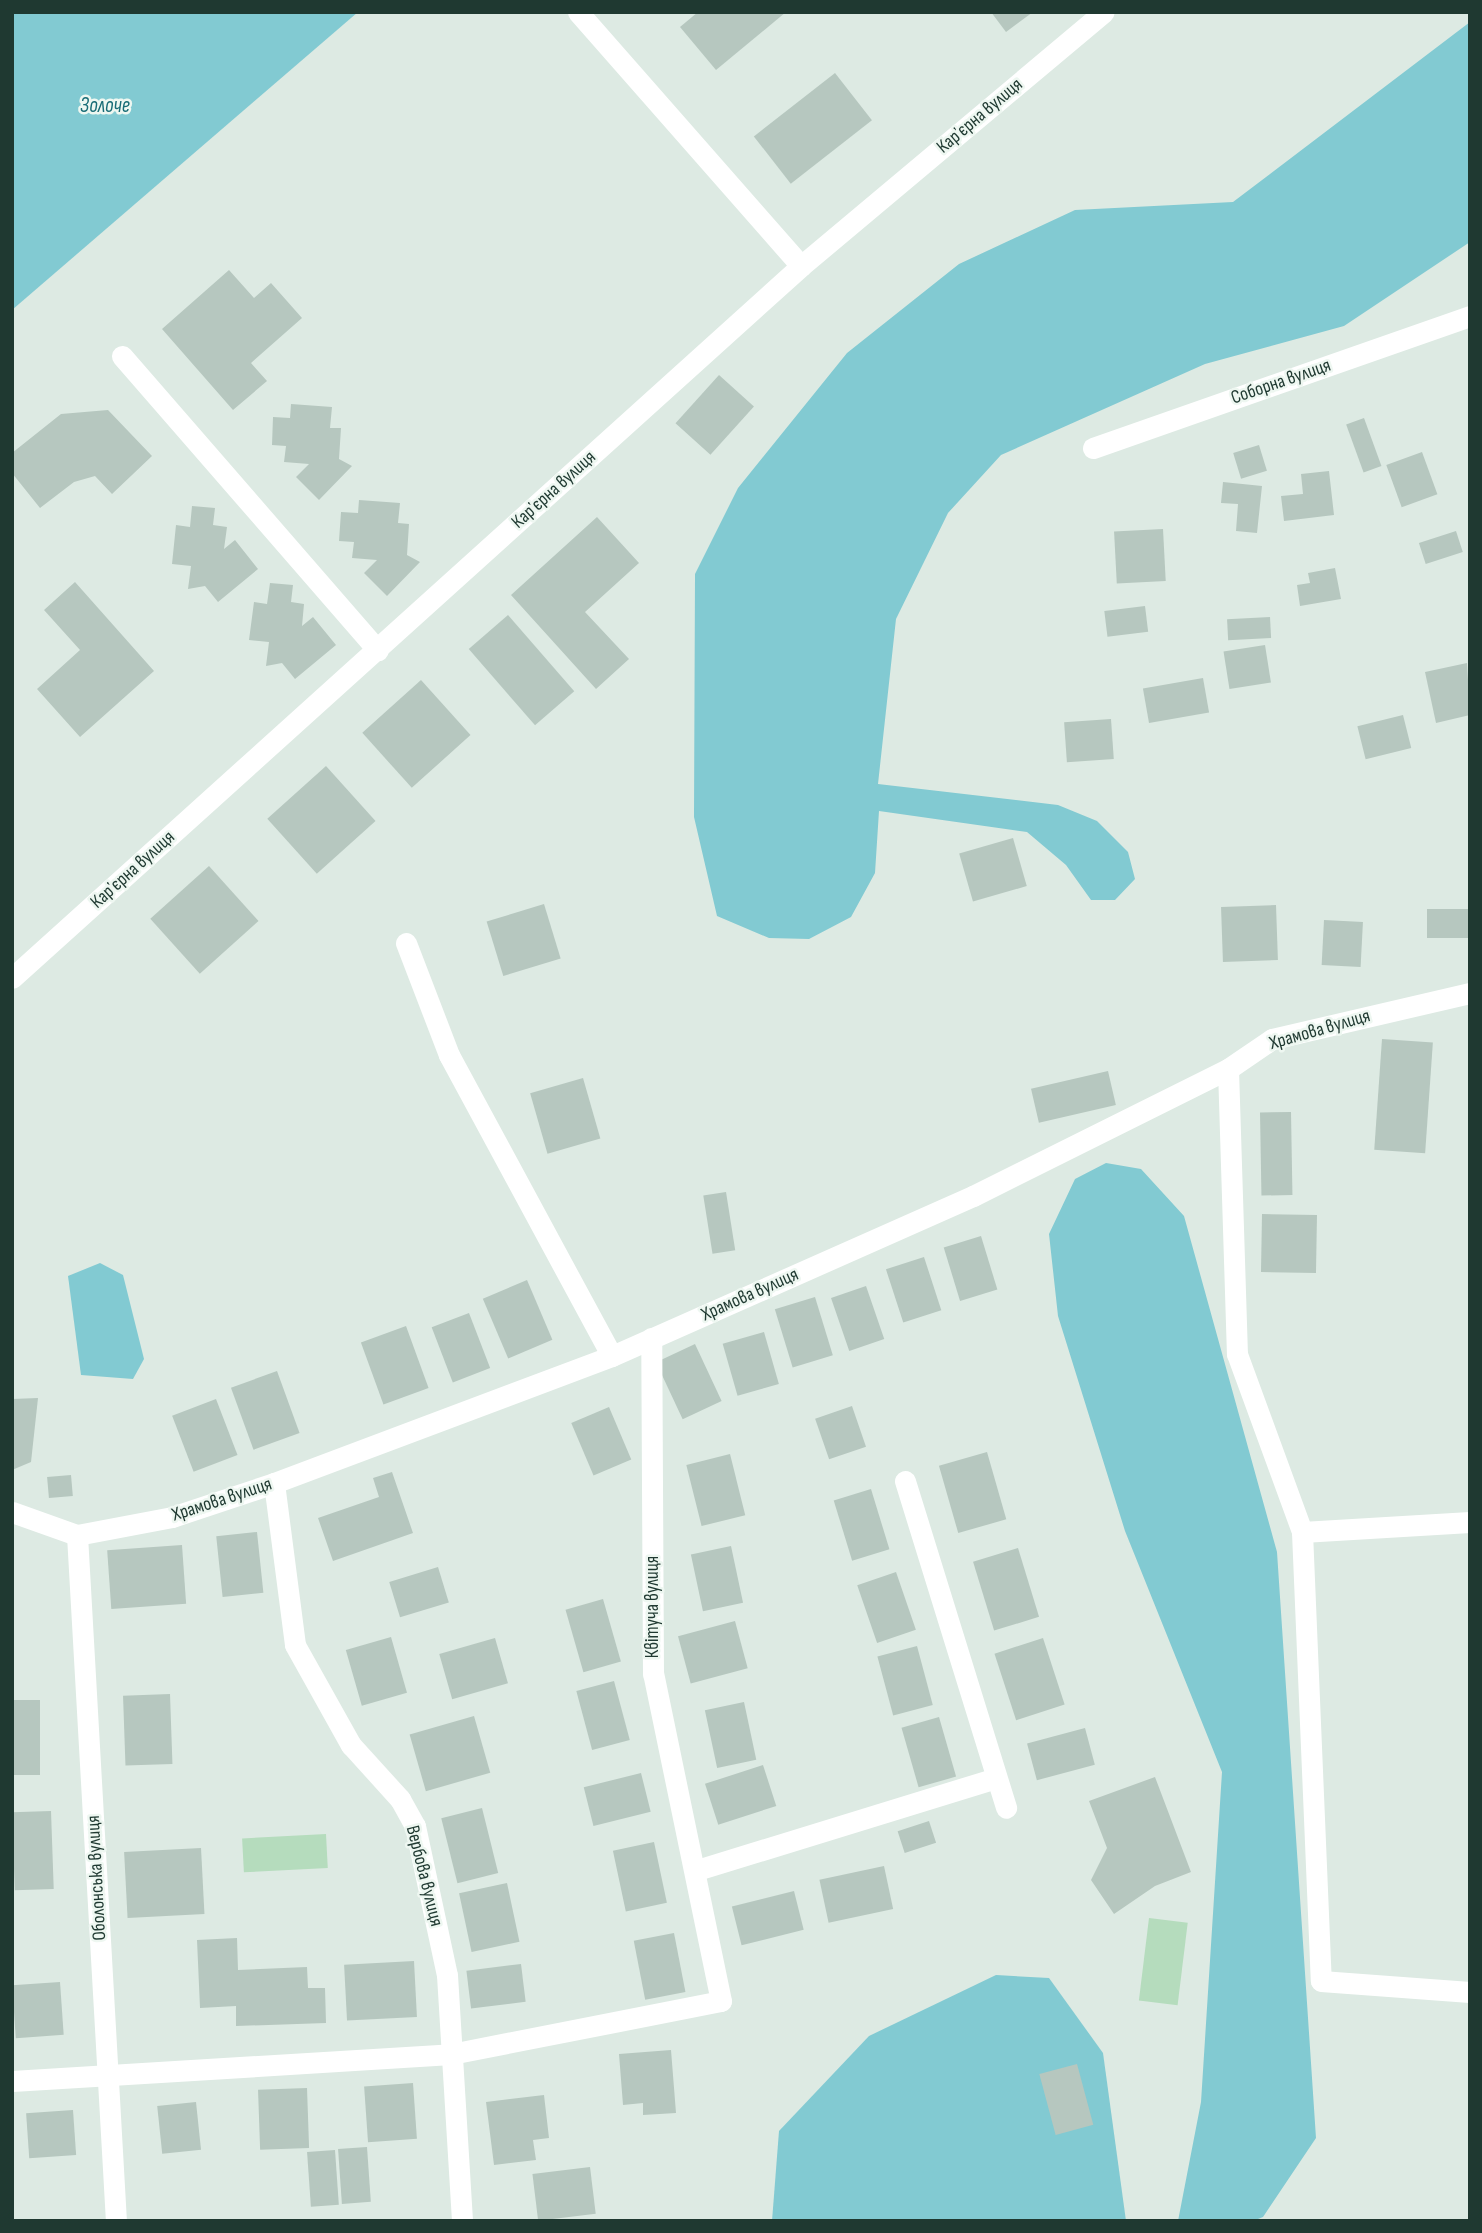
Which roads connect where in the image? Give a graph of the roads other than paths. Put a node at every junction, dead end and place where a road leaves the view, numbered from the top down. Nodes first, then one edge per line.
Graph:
1 (578, 12) edge
2 (1104, 12) edge
3 (801, 266) junction
4 (1470, 316) edge
5 (122, 356) dead end
6 (1093, 448) dead end
7 (378, 650) junction
8 (406, 943) dead end
9 (12, 978) edge
10 (1470, 993) edge
11 (1227, 1069) junction
12 (651, 1338) junction
13 (612, 1356) junction
14 (905, 1481) dead end
15 (274, 1483) junction
16 (12, 1512) edge
17 (1470, 1522) edge
18 (1302, 1532) junction
19 (78, 1535) junction
20 (996, 1778) junction
21 (1006, 1808) dead end
22 (697, 1870) junction
23 (1470, 1992) edge
24 (451, 2054) junction
25 (108, 2077) junction
26 (12, 2081) edge
27 (116, 2221) edge
28 (462, 2221) edge

1 - 3 street
2 - 3 street, Карʼєрна вулиця
3 - 7 street, Карʼєрна вулиця
4 - 6 street, Соборна вулиця
5 - 7 street
7 - 9 street, Карʼєрна вулиця
8 - 13 street
10 - 11 street, Храмова вулиця
11 - 12 street, Храмова вулиця
11 - 18 street
12 - 13 street, Храмова вулиця
12 - 22 street, Квітуча вулиця
13 - 15 street, Храмова вулиця
14 - 20 street
15 - 19 street, Храмова вулиця
15 - 24 street, Вербова вулиця
16 - 19 street
17 - 18 street
18 - 23 street
19 - 25 street, Оболонська вулиця
20 - 21 street
20 - 22 street
22 - 24 street, Квітуча вулиця
24 - 25 street
24 - 28 street, Вербова вулиця
25 - 26 street
25 - 27 street, Оболонська вулиця

